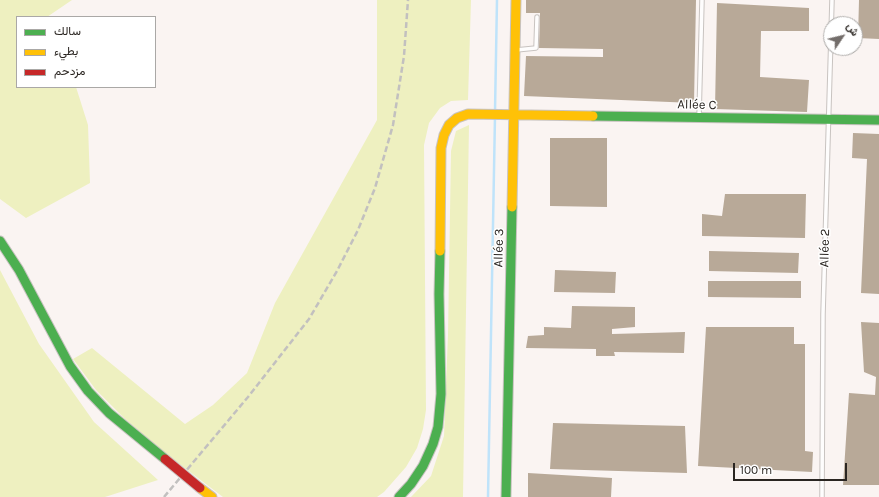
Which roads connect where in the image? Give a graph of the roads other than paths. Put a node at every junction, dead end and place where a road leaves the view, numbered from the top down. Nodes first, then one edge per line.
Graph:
1 (516, 0) edge
2 (702, 0) edge
3 (832, 0) edge
4 (537, 17) dead end
5 (515, 50) junction
6 (512, 114) junction
7 (699, 118) junction
8 (828, 119) junction
9 (879, 120) edge
10 (0, 241) edge
11 (212, 497) edge
12 (399, 497) edge
13 (506, 497) edge
14 (822, 497) edge

1 - 5 street, Allée 3
2 - 7 lane
3 - 8 lane, Allée 2
4 - 5 lane
5 - 6 street, Allée 3
6 - 7 street, Allée C
6 - 12 street, Allée C
6 - 13 street, Allée 3
7 - 8 street, Allée C
8 - 9 street, Allée C
8 - 14 lane, Allée 2
10 - 11 street, bridge

